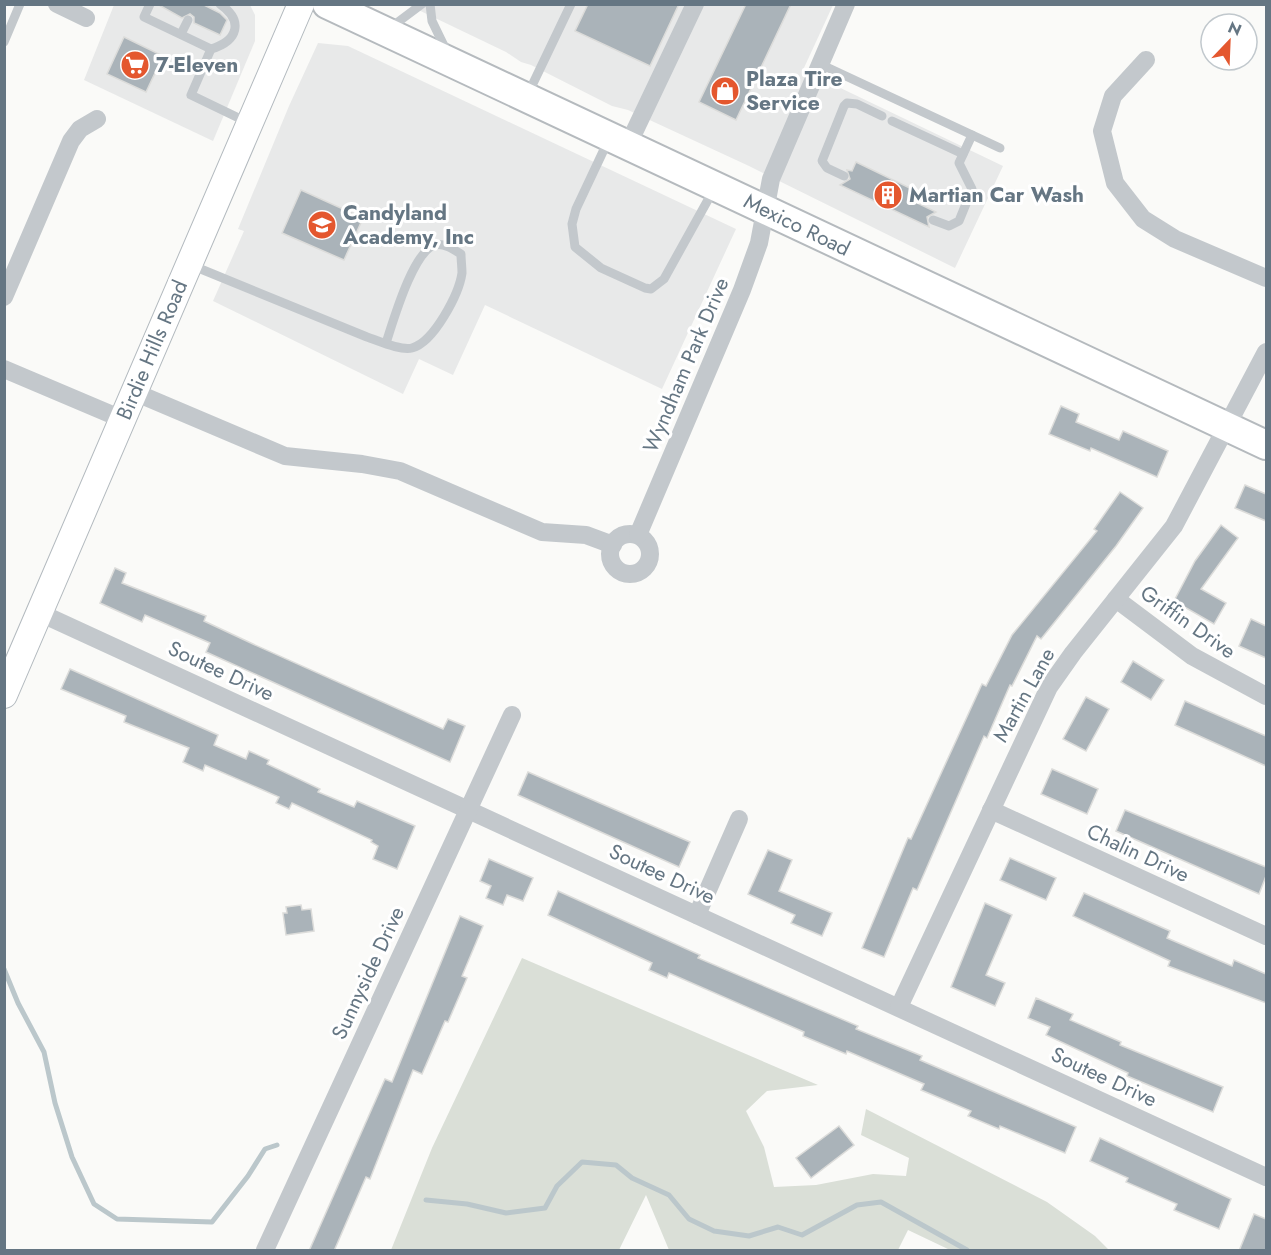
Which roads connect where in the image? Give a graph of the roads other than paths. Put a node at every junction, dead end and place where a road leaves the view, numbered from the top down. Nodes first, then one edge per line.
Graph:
1 (20, 4) edge
2 (57, 4) edge
3 (150, 4) edge
4 (220, 4) edge
5 (301, 4) edge
6 (327, 4) edge
7 (371, 4) edge
8 (422, 4) edge
9 (430, 4) edge
10 (571, 4) edge
11 (695, 4) edge
12 (846, 5) edge
13 (86, 18) dead end
14 (188, 20) dead end
15 (384, 32) junction
16 (181, 34) junction
17 (4, 42) edge
18 (211, 49) junction
19 (1146, 60) dead end
20 (820, 64) junction
21 (454, 65) junction
22 (526, 98) junction
23 (882, 116) dead end
24 (97, 119) dead end
25 (892, 120) dead end
26 (250, 123) junction
27 (972, 135) junction
28 (620, 140) junction
29 (1000, 148) dead end
30 (961, 159) junction
31 (844, 176) dead end
32 (716, 186) junction
33 (765, 209) junction
34 (933, 220) dead end
35 (189, 264) junction
36 (1266, 278) edge
37 (4, 297) edge
38 (386, 343) junction
39 (1266, 352) edge
40 (4, 369) edge
41 (134, 392) junction
42 (122, 419) junction
43 (1227, 427) junction
44 (1266, 445) edge
45 (638, 535) junction
46 (613, 545) junction
47 (1116, 599) junction
48 (40, 613) junction
49 (4, 695) edge
50 (1266, 696) edge
51 (512, 715) dead end
52 (991, 810) junction
53 (469, 811) junction
54 (739, 819) dead end
55 (697, 915) junction
56 (1266, 936) edge
57 (899, 1007) junction
58 (1266, 1177) edge
59 (264, 1251) edge

1 - 17 lane
2 - 13 street
3 - 16 lane
4 - 18 lane
5 - 26 main road, Birdie Hills Road
6 - 15 main road, Mexico Road
7 - 15 main road
8 - 15 lane
9 - 21 lane
10 - 22 lane
11 - 28 street
12 - 20 street, Wyndham Park Drive
14 - 16 lane
15 - 21 main road, Mexico Road
16 - 18 lane
18 - 26 lane
19 - 36 street
20 - 27 lane
20 - 33 street, Wyndham Park Drive
21 - 22 main road, Mexico Road
22 - 28 main road, Mexico Road
23 - 31 lane
24 - 37 street
25 - 30 lane
26 - 35 main road, Birdie Hills Road
27 - 29 lane
27 - 30 lane
28 - 32 main road, Mexico Road
28 - 32 lane
30 - 34 lane
32 - 33 main road, Mexico Road
33 - 43 main road, Mexico Road
33 - 45 street, Wyndham Park Drive
35 - 38 lane
35 - 41 main road, Birdie Hills Road
38 - 38 lane
39 - 43 street, Martin Lane
40 - 42 street
41 - 42 main road, Birdie Hills Road
41 - 46 street
42 - 48 main road, Birdie Hills Road
43 - 44 main road, Mexico Road
43 - 47 street, Martin Lane
45 - 46 street
45 - 46 street
47 - 50 street, Griffin Drive
47 - 52 street, Martin Lane
48 - 49 main road, Birdie Hills Road
48 - 53 street, Soutee Drive
51 - 53 street, Sunnyside Drive
52 - 56 street, Chalin Drive
52 - 57 street, Martin Lane
53 - 55 street, Soutee Drive
53 - 59 street, Sunnyside Drive
54 - 55 street
55 - 57 street, Soutee Drive
57 - 58 street, Soutee Drive

